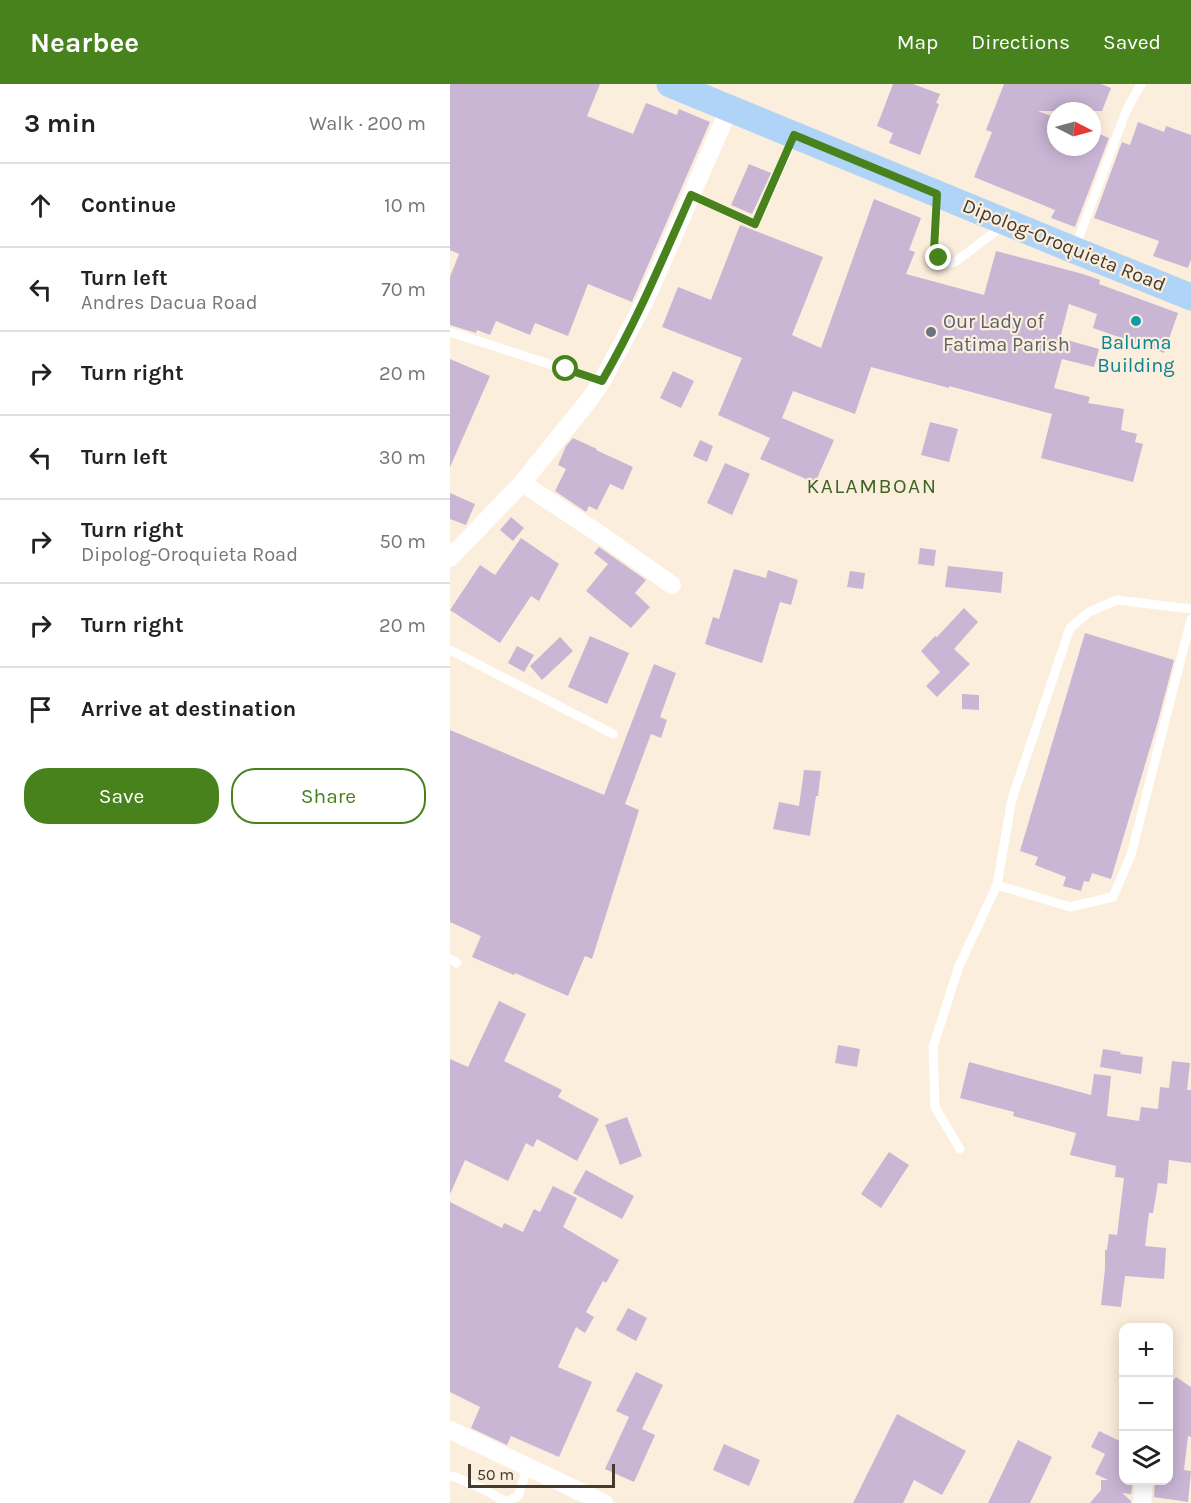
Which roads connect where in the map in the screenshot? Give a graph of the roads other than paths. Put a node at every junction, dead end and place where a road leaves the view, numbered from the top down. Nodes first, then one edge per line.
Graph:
1 (670, 84) edge
2 (1141, 84) edge
3 (729, 109) junction
4 (794, 135) junction
5 (937, 194) junction
6 (691, 195) junction
7 (1007, 223) junction
8 (1074, 250) junction
9 (1191, 297) edge
10 (450, 332) edge
11 (602, 381) junction
12 (522, 483) junction
13 (450, 558) edge
14 (672, 585) dead end
15 (1191, 609) edge
16 (1191, 619) edge
17 (450, 650) edge
18 (613, 734) dead end
19 (997, 885) junction
20 (960, 1149) dead end
21 (450, 1430) edge
22 (528, 1467) junction
23 (450, 1477) edge
24 (1144, 1485) edge
25 (604, 1503) edge
26 (1142, 1503) edge

1 - 3 main road, Dipolog-Oroquieta Road
2 - 8 lane
3 - 4 main road, Dipolog-Oroquieta Road
3 - 6 street
4 - 5 main road, Dipolog-Oroquieta Road
4 - 6 lane
5 - 7 main road, Dipolog-Oroquieta Road
5 - 7 lane
6 - 11 street
7 - 8 main road, Dipolog-Oroquieta Road
8 - 9 main road, Dipolog-Oroquieta Road
10 - 11 lane
11 - 12 street
12 - 13 street
12 - 14 street
15 - 19 lane
16 - 19 lane
17 - 18 lane
19 - 20 lane
21 - 22 street
22 - 23 lane
22 - 25 street
24 - 26 street

